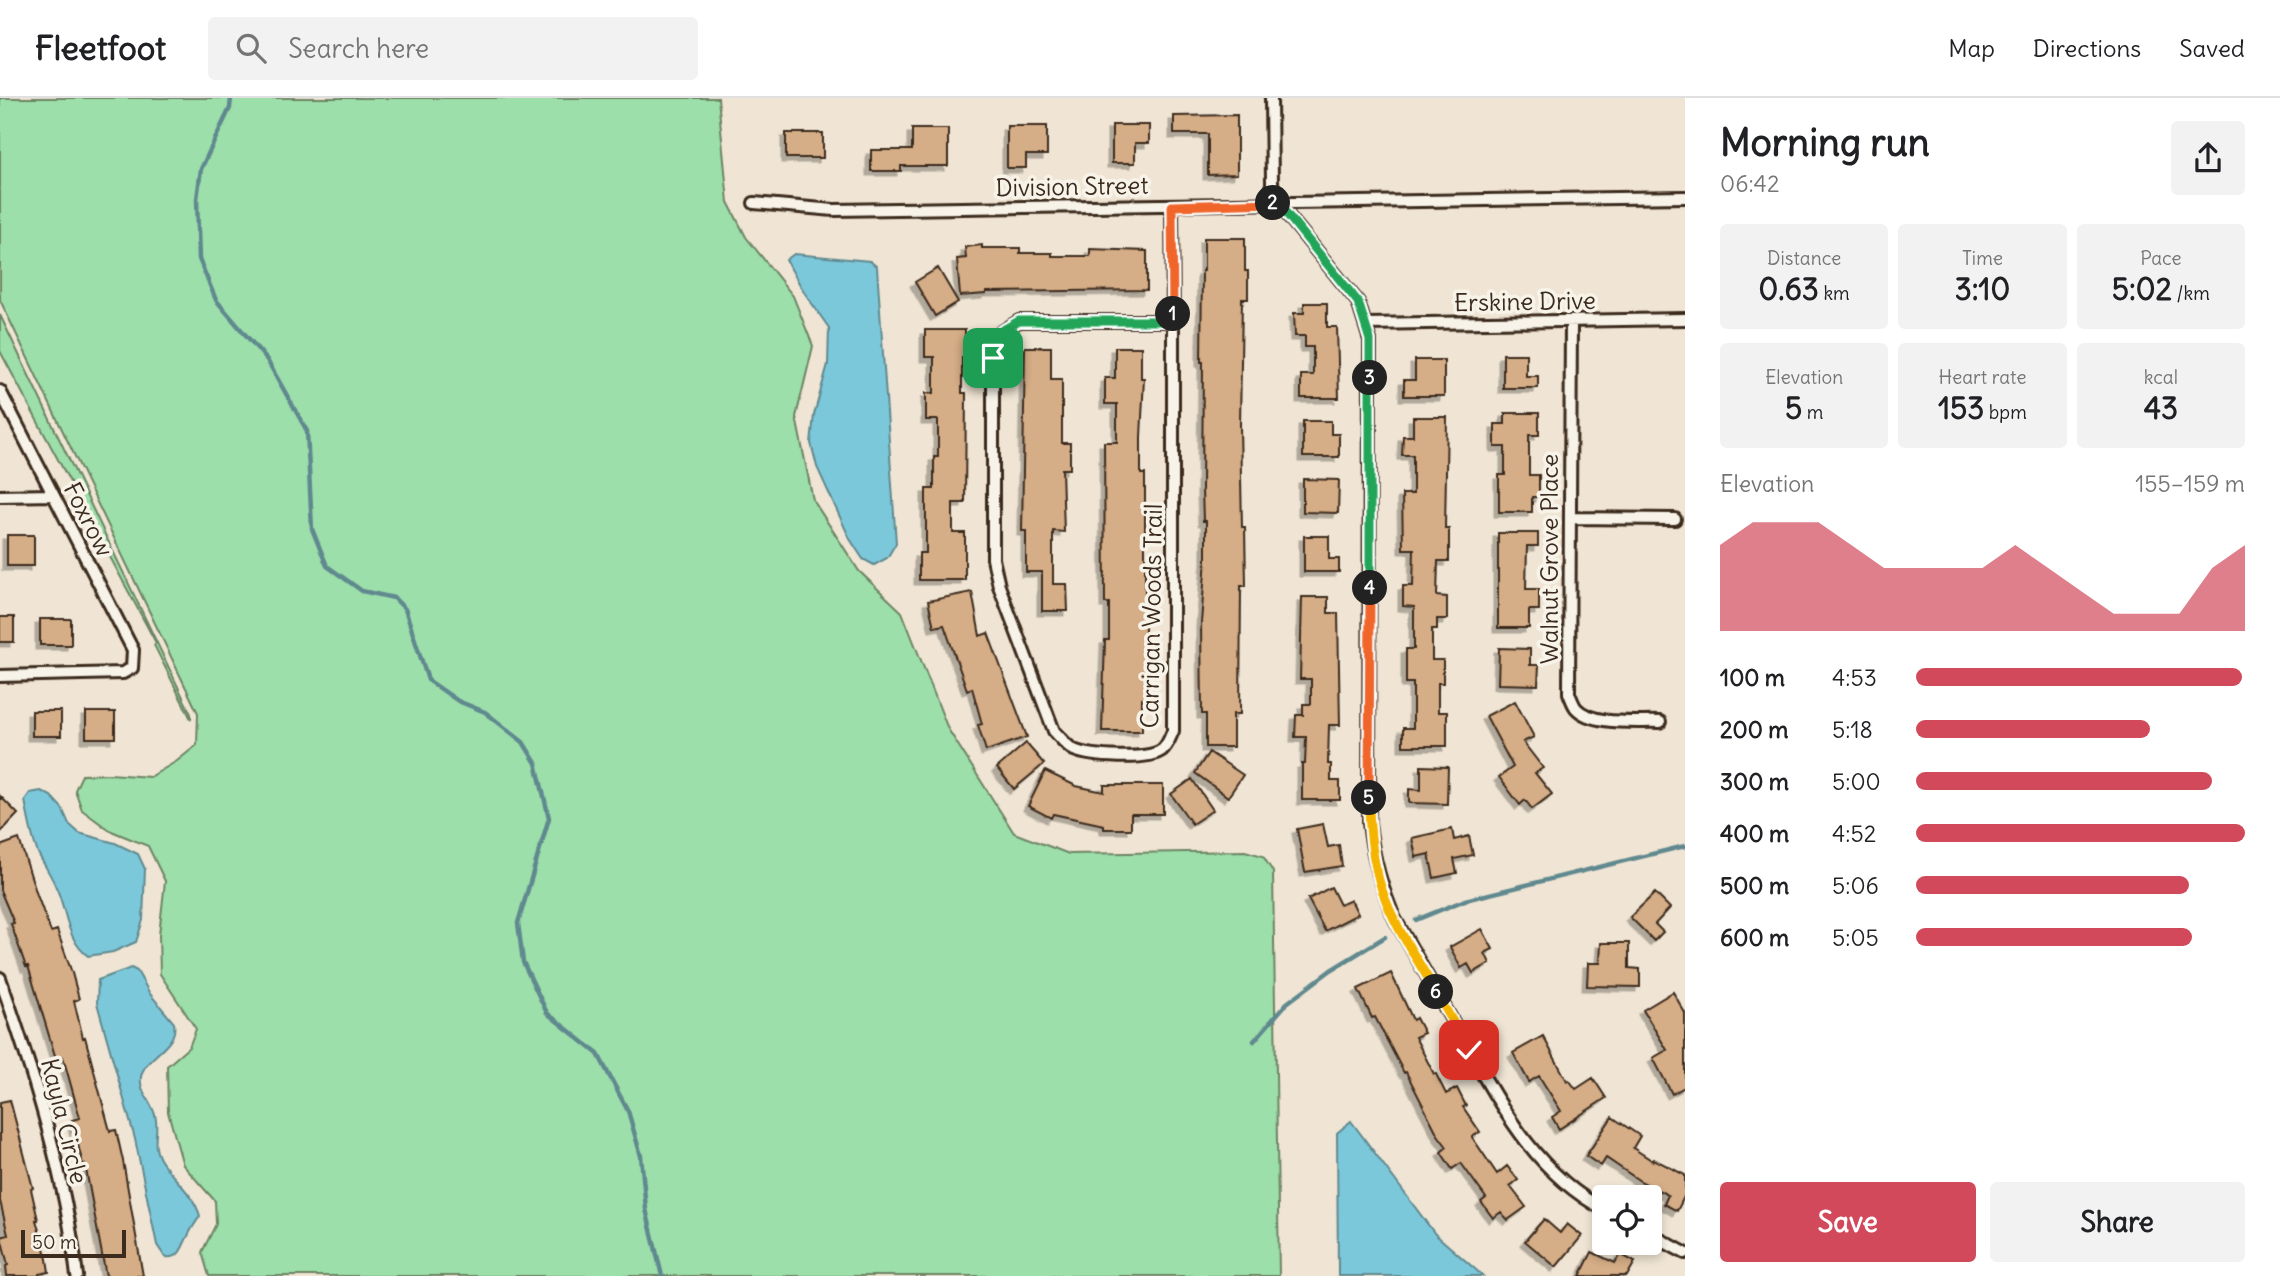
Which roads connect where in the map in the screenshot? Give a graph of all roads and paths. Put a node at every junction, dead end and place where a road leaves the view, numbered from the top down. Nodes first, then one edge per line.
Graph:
1 (1271, 98) edge
2 (1685, 197) edge
3 (754, 203) dead end
4 (1278, 203) junction
5 (1172, 206) junction
6 (1685, 319) edge
7 (1173, 321) junction
8 (1571, 322) junction
9 (1366, 324) junction
10 (0, 391) edge
11 (52, 495) junction
12 (0, 496) edge
13 (1570, 518) junction
14 (1675, 519) dead end
15 (0, 676) edge
16 (1660, 722) dead end
17 (0, 978) edge
18 (1592, 1201) edge
19 (1662, 1241) edge
20 (1685, 1253) edge
21 (77, 1276) edge

1 - 4 street
2 - 4 street, Division Street
3 - 5 street, Division Street
4 - 5 street, Division Street
4 - 9 street
5 - 7 street, Carrigan Woods Trail
6 - 8 street, Erskine Drive
7 - 7 street, Carrigan Woods Trail
8 - 9 street, Erskine Drive
8 - 13 street, Walnut Grove Place
9 - 18 street
10 - 11 street, Foxrow
11 - 12 street
11 - 15 street, Foxrow
13 - 14 street
13 - 16 street, Walnut Grove Place
17 - 21 street, Kayla Circle
19 - 20 street

